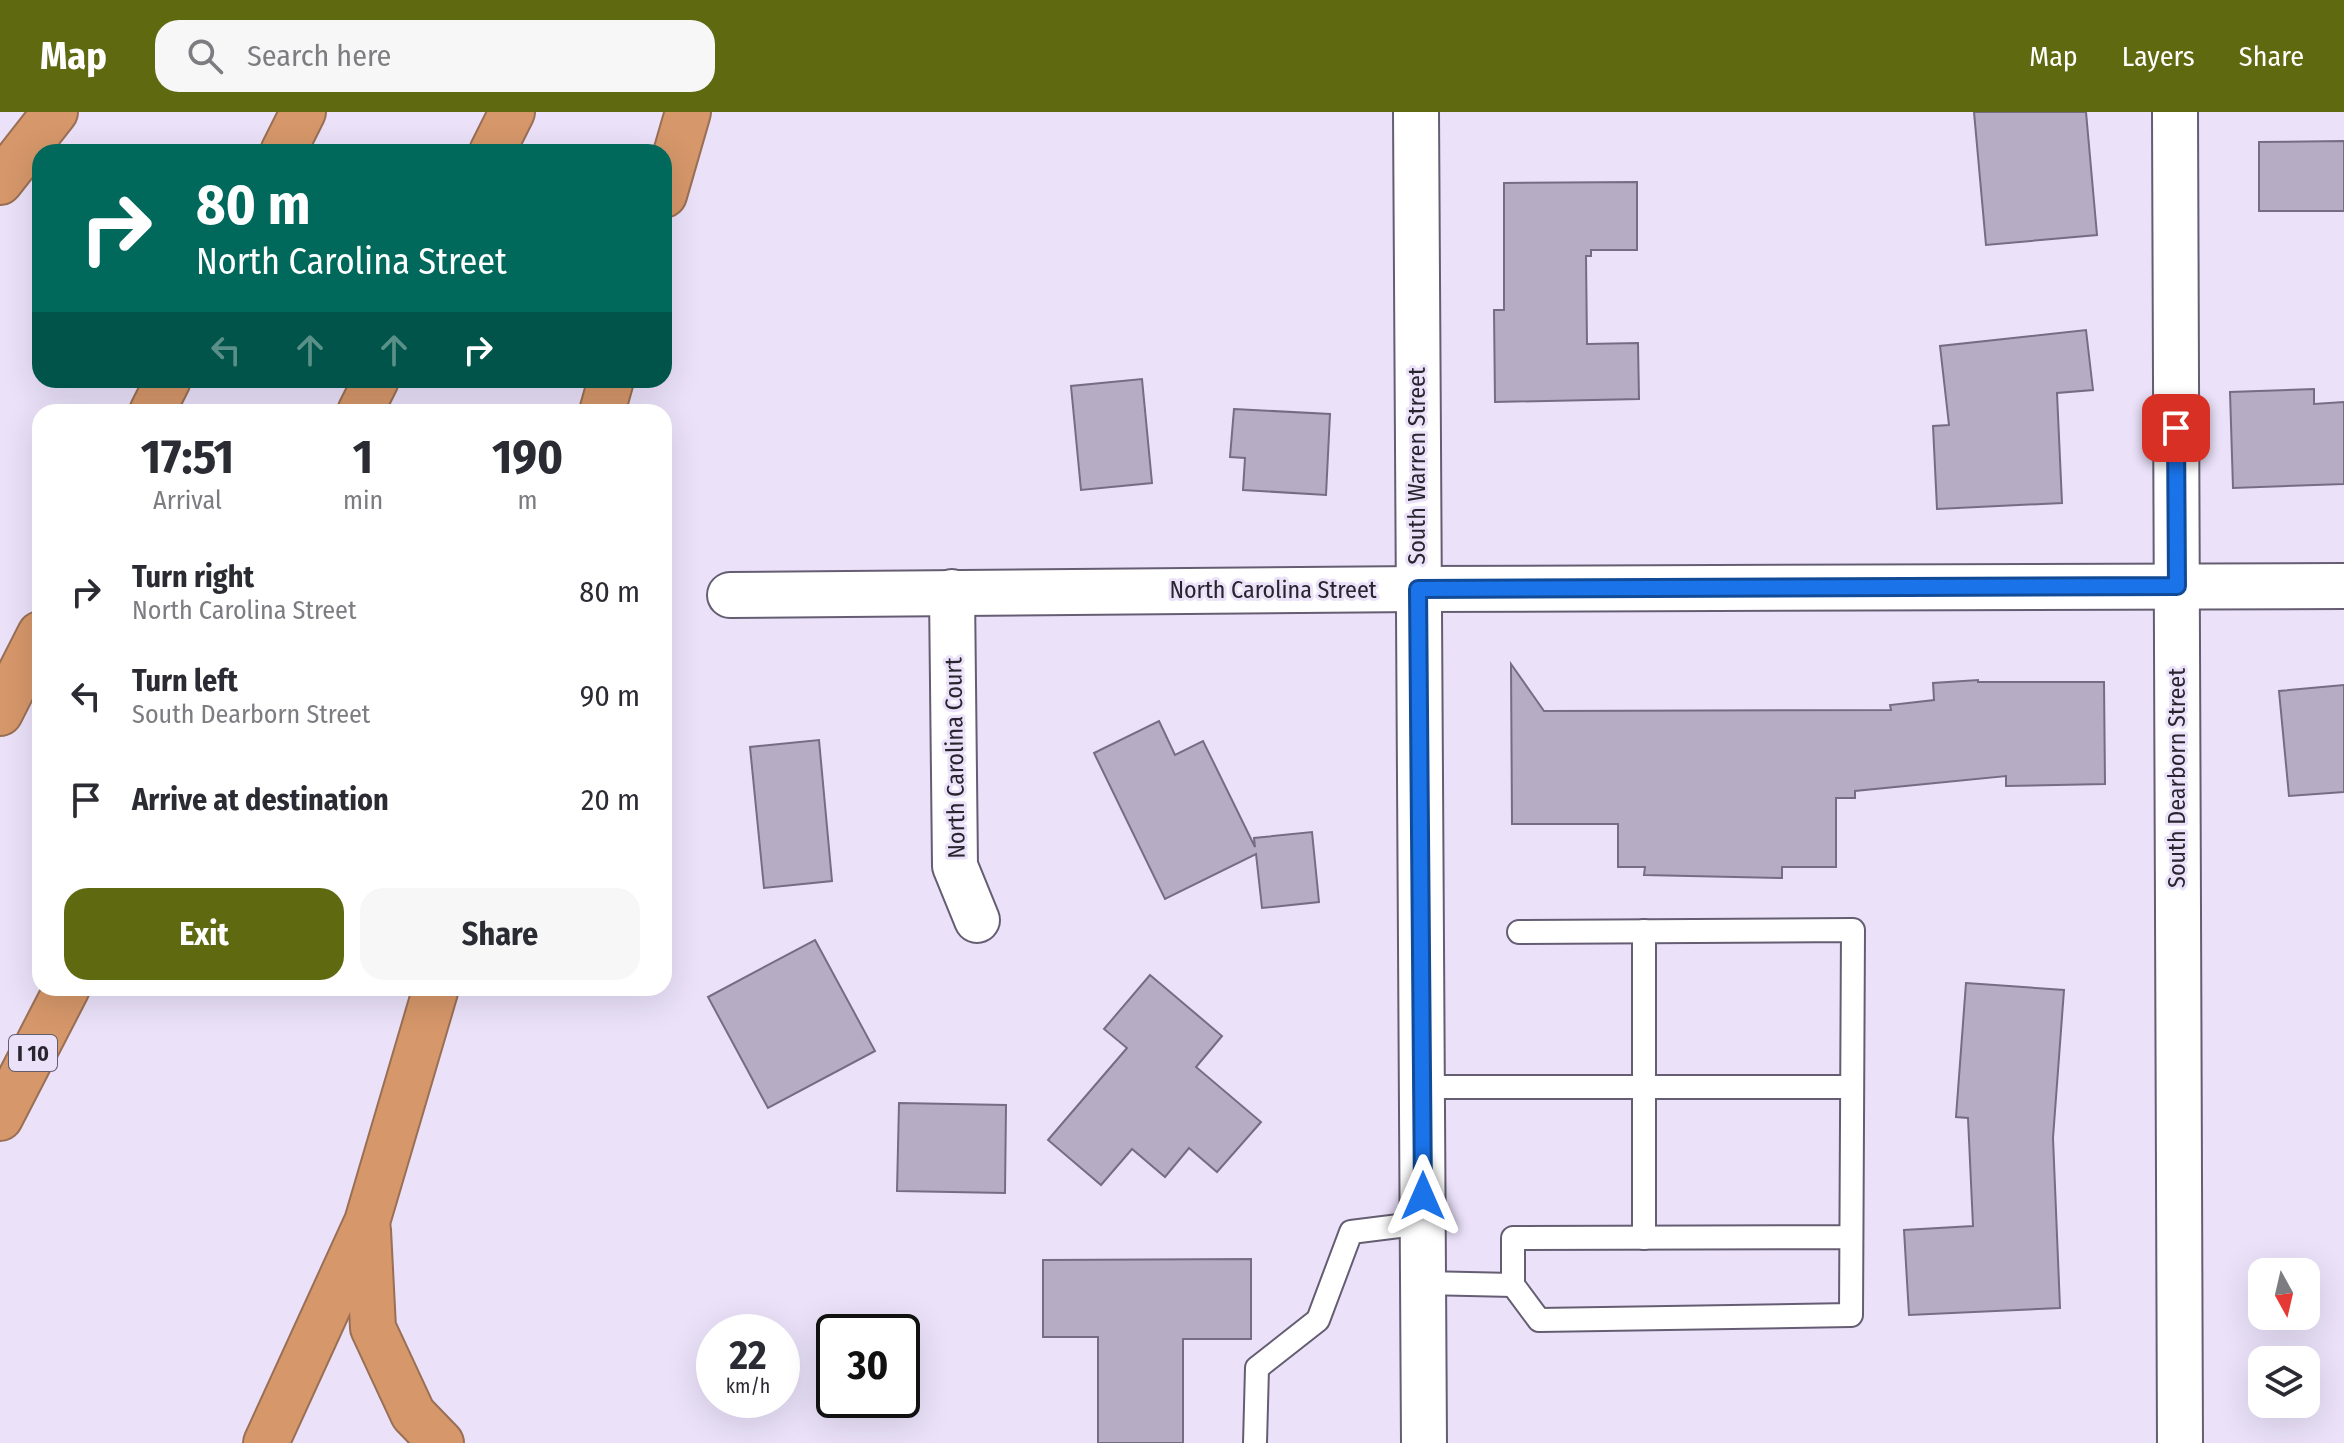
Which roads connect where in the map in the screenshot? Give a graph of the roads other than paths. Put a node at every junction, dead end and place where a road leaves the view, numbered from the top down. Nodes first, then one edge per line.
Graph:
1 (55, 112) edge
2 (303, 112) edge
3 (512, 112) edge
4 (688, 112) edge
5 (1416, 112) edge
6 (2175, 112) edge
7 (287, 144) edge
8 (496, 144) edge
9 (672, 167) edge
10 (0, 182) edge
11 (2177, 586) junction
12 (2344, 586) edge
13 (1418, 589) junction
14 (952, 592) junction
15 (730, 595) dead end
16 (32, 650) edge
17 (0, 713) edge
18 (977, 920) dead end
19 (1644, 931) junction
20 (1519, 932) dead end
21 (63, 996) edge
22 (434, 996) edge
23 (1422, 1087) junction
24 (1644, 1087) junction
25 (1852, 1087) junction
26 (0, 1118) edge
27 (367, 1222) junction
28 (1423, 1223) junction
29 (1851, 1237) junction
30 (1644, 1238) junction
31 (1424, 1283) junction
32 (1513, 1285) junction
33 (266, 1443) edge
34 (441, 1443) edge
35 (1255, 1443) edge
36 (1424, 1443) edge
37 (2180, 1443) edge

1 - 10 highway
2 - 7 highway
3 - 8 highway
4 - 9 highway
5 - 13 street, South Warren Street
6 - 11 street, South Dearborn Street
11 - 12 street, North Carolina Street
11 - 13 street, North Carolina Street
11 - 37 street, South Dearborn Street
13 - 14 street, North Carolina Street
13 - 23 street, South Warren Street
14 - 15 street, North Carolina Street
14 - 18 street, North Carolina Court
16 - 17 highway
19 - 20 lane
19 - 24 lane
19 - 25 lane
21 - 26 highway, I 10
22 - 27 highway
23 - 24 lane
23 - 28 street, South Warren Street
24 - 25 lane
24 - 30 lane
25 - 29 lane
27 - 33 highway
27 - 34 highway
28 - 31 street, South Warren Street
28 - 35 lane
29 - 30 lane
29 - 32 lane
30 - 32 lane
31 - 32 lane
31 - 36 street, South Warren Street

